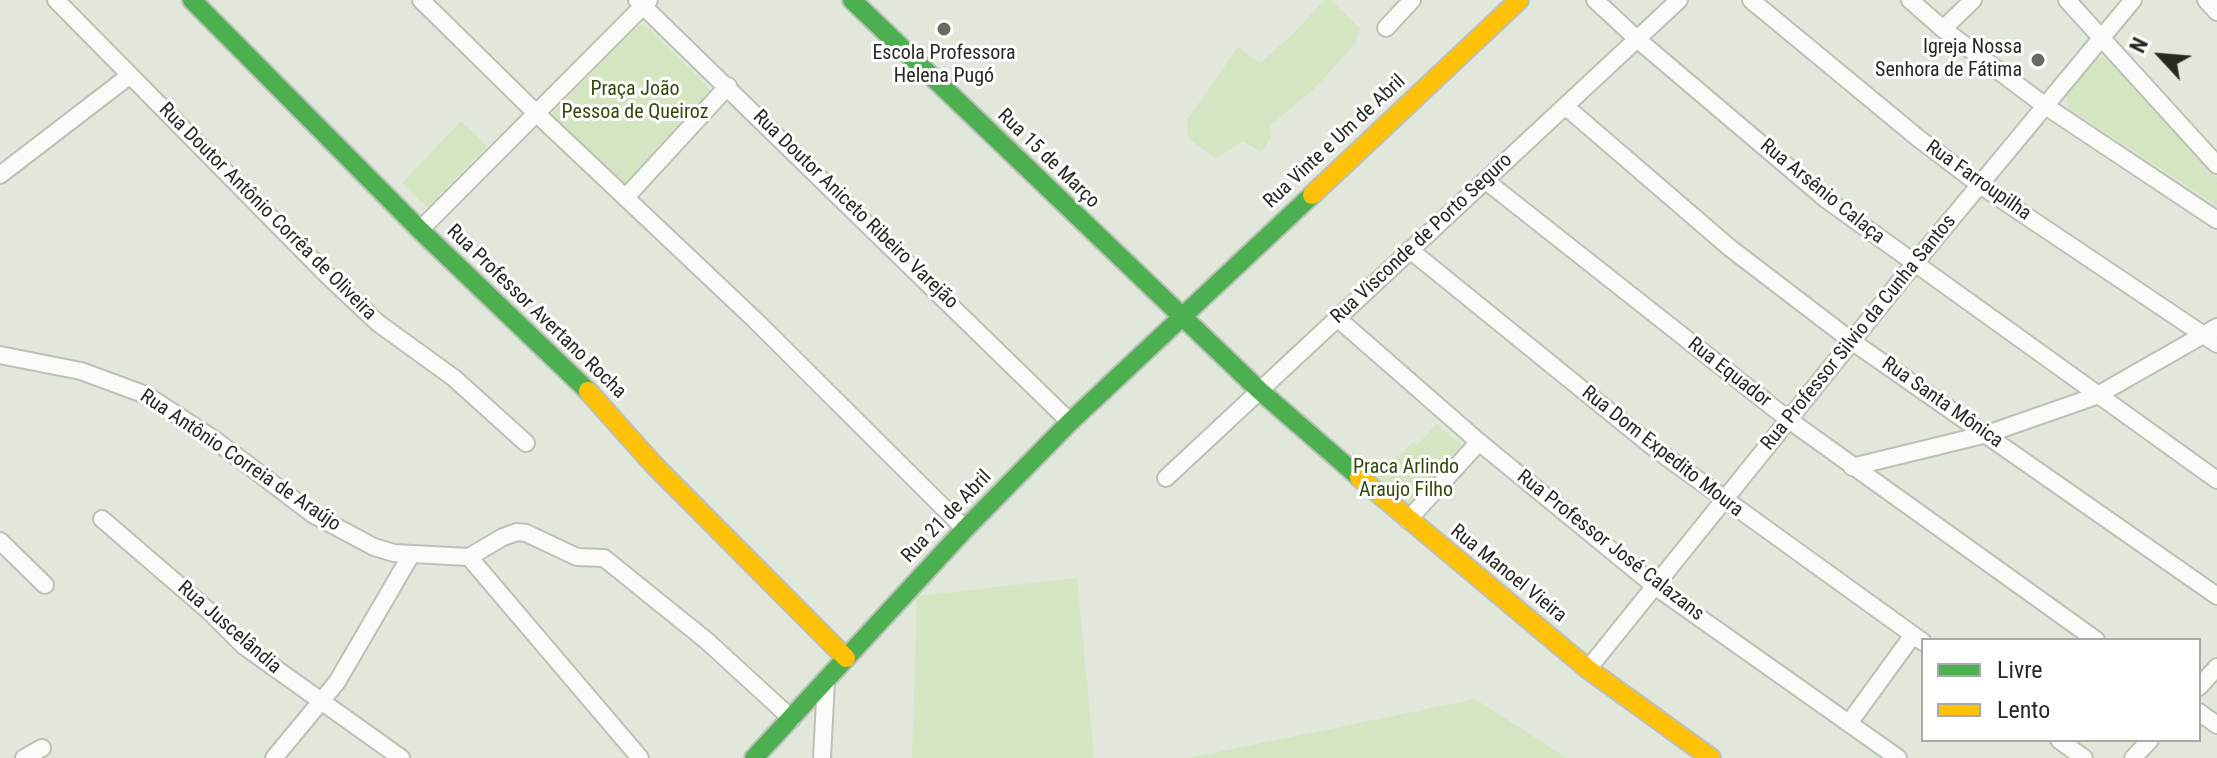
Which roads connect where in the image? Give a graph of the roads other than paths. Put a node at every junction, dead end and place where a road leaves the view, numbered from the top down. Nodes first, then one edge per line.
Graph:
1 (56, 0) edge
2 (192, 0) edge
3 (421, 0) edge
4 (852, 0) edge
5 (1412, 0) edge
6 (1519, 0) edge
7 (1595, 0) edge
8 (1679, 0) edge
9 (1751, 0) edge
10 (1910, 0) edge
11 (1973, 0) edge
12 (2067, 0) edge
13 (2133, 0) edge
14 (2206, 0) edge
15 (643, 2) edge
16 (2217, 12) edge
17 (1386, 28) dead end
18 (1943, 29) junction
19 (2103, 37) junction
20 (1637, 39) junction
21 (129, 76) junction
22 (728, 86) junction
23 (2044, 105) junction
24 (1565, 106) junction
25 (536, 113) junction
26 (2217, 165) edge
27 (0, 175) edge
28 (1486, 181) junction
29 (1980, 185) junction
30 (626, 197) junction
31 (2217, 220) edge
32 (420, 230) junction
33 (1410, 250) junction
34 (1914, 264) junction
35 (1181, 315) junction
36 (1336, 317) junction
37 (2213, 336) edge
38 (1853, 342) junction
39 (0, 355) edge
40 (1259, 390) junction
41 (2096, 396) junction
42 (1789, 420) junction
43 (1070, 422) junction
44 (1987, 434) junction
45 (1479, 442) junction
46 (526, 443) dead end
47 (1852, 467) junction
48 (1166, 478) dead end
49 (2217, 480) edge
50 (1725, 501) junction
51 (102, 519) dead end
52 (1408, 520) junction
53 (965, 529) junction
54 (0, 541) edge
55 (411, 555) junction
56 (469, 557) junction
57 (45, 585) dead end
58 (1656, 587) junction
59 (2217, 596) edge
60 (2093, 638) edge
61 (1918, 639) edge
62 (846, 658) junction
63 (2217, 667) edge
64 (1588, 669) junction
65 (826, 681) junction
66 (2201, 685) edge
67 (321, 702) junction
68 (792, 719) junction
69 (1849, 723) junction
70 (2062, 742) edge
71 (2148, 742) edge
72 (42, 748) dead end
73 (24, 758) edge
74 (274, 758) edge
75 (401, 758) edge
76 (640, 758) edge
77 (754, 758) edge
78 (822, 758) edge
79 (1711, 758) edge
80 (1898, 758) edge
81 (2084, 758) edge
82 (2133, 758) edge

1 - 21 street, Rua Doutor Antônio Corrêa de Oliveira
2 - 32 street, Rua Professor Avertano Rocha
3 - 25 street
4 - 35 street, Rua 15 de Março
5 - 17 street
6 - 35 street, Rua Vinte e Um de Abril
7 - 20 street, Rua Arsênio Calaça
8 - 20 street, Rua Visconde de Porto Seguro
9 - 29 street, Rua Farroupilha
10 - 18 street
11 - 18 street
12 - 19 street
13 - 19 street, Rua Professor Silvio da Cunha Santos
14 - 16 street
15 - 22 street, Rua Doutor Aniceto Ribeiro Varejão
15 - 25 street
18 - 23 street
19 - 23 street, Rua Professor Silvio da Cunha Santos
19 - 26 street
20 - 24 street, Rua Visconde de Porto Seguro
20 - 34 street, Rua Arsênio Calaça
21 - 27 street
21 - 46 street, Rua Doutor Antônio Corrêa de Oliveira
22 - 30 street
22 - 43 street, Rua Doutor Aniceto Ribeiro Varejão
23 - 29 street, Rua Professor Silvio da Cunha Santos
23 - 31 street
24 - 28 street, Rua Visconde de Porto Seguro
24 - 38 street, Rua Santa Mônica
25 - 30 street
25 - 32 street
28 - 33 street, Rua Visconde de Porto Seguro
28 - 42 street, Rua Equador
29 - 34 street, Rua Professor Silvio da Cunha Santos
29 - 37 street, Rua Farroupilha
30 - 53 street
32 - 62 street, Rua Professor Avertano Rocha
33 - 36 street, Rua Visconde de Porto Seguro
33 - 50 street, Rua Dom Expedito Moura
34 - 38 street, Rua Professor Silvio da Cunha Santos
34 - 41 street, Rua Arsênio Calaça
35 - 40 street, Rua Manoel Vieira
35 - 43 street, Rua 21 de Abril
36 - 40 street, Rua Visconde de Porto Seguro
36 - 45 street, Rua Professor José Calazans
37 - 41 street
38 - 42 street, Rua Professor Silvio da Cunha Santos
38 - 44 street, Rua Santa Mônica
39 - 55 street, Rua Antônio Correia de Araújo
40 - 48 street, Rua Visconde de Porto Seguro
40 - 52 street, Rua Manoel Vieira
41 - 44 street
41 - 49 street, Rua Arsênio Calaça
42 - 47 street, Rua Equador
42 - 50 street, Rua Professor Silvio da Cunha Santos
43 - 53 street, Rua 21 de Abril
44 - 47 street
44 - 59 street, Rua Santa Mônica
45 - 52 street
45 - 58 street, Rua Professor José Calazans
47 - 60 street, Rua Equador
50 - 58 street, Rua Professor Silvio da Cunha Santos
50 - 61 street, Rua Dom Expedito Moura
51 - 67 street, Rua Juscelândia
52 - 64 street, Rua Manoel Vieira
53 - 62 street, Rua 21 de Abril
54 - 57 street
55 - 56 street, Rua Antônio Correia de Araújo
55 - 67 street
56 - 68 street
56 - 76 street
58 - 64 street, Rua Professor Silvio da Cunha Santos
58 - 69 street, Rua Professor José Calazans
61 - 69 street
62 - 65 street, Rua 21 de Abril
63 - 66 street
64 - 79 street, Rua Manoel Vieira
65 - 68 street, Rua 21 de Abril
65 - 78 street
67 - 74 street
67 - 75 street, Rua Juscelândia
68 - 77 street, Rua 21 de Abril
69 - 80 street, Rua Professor José Calazans
70 - 81 street
71 - 82 street
72 - 73 street

